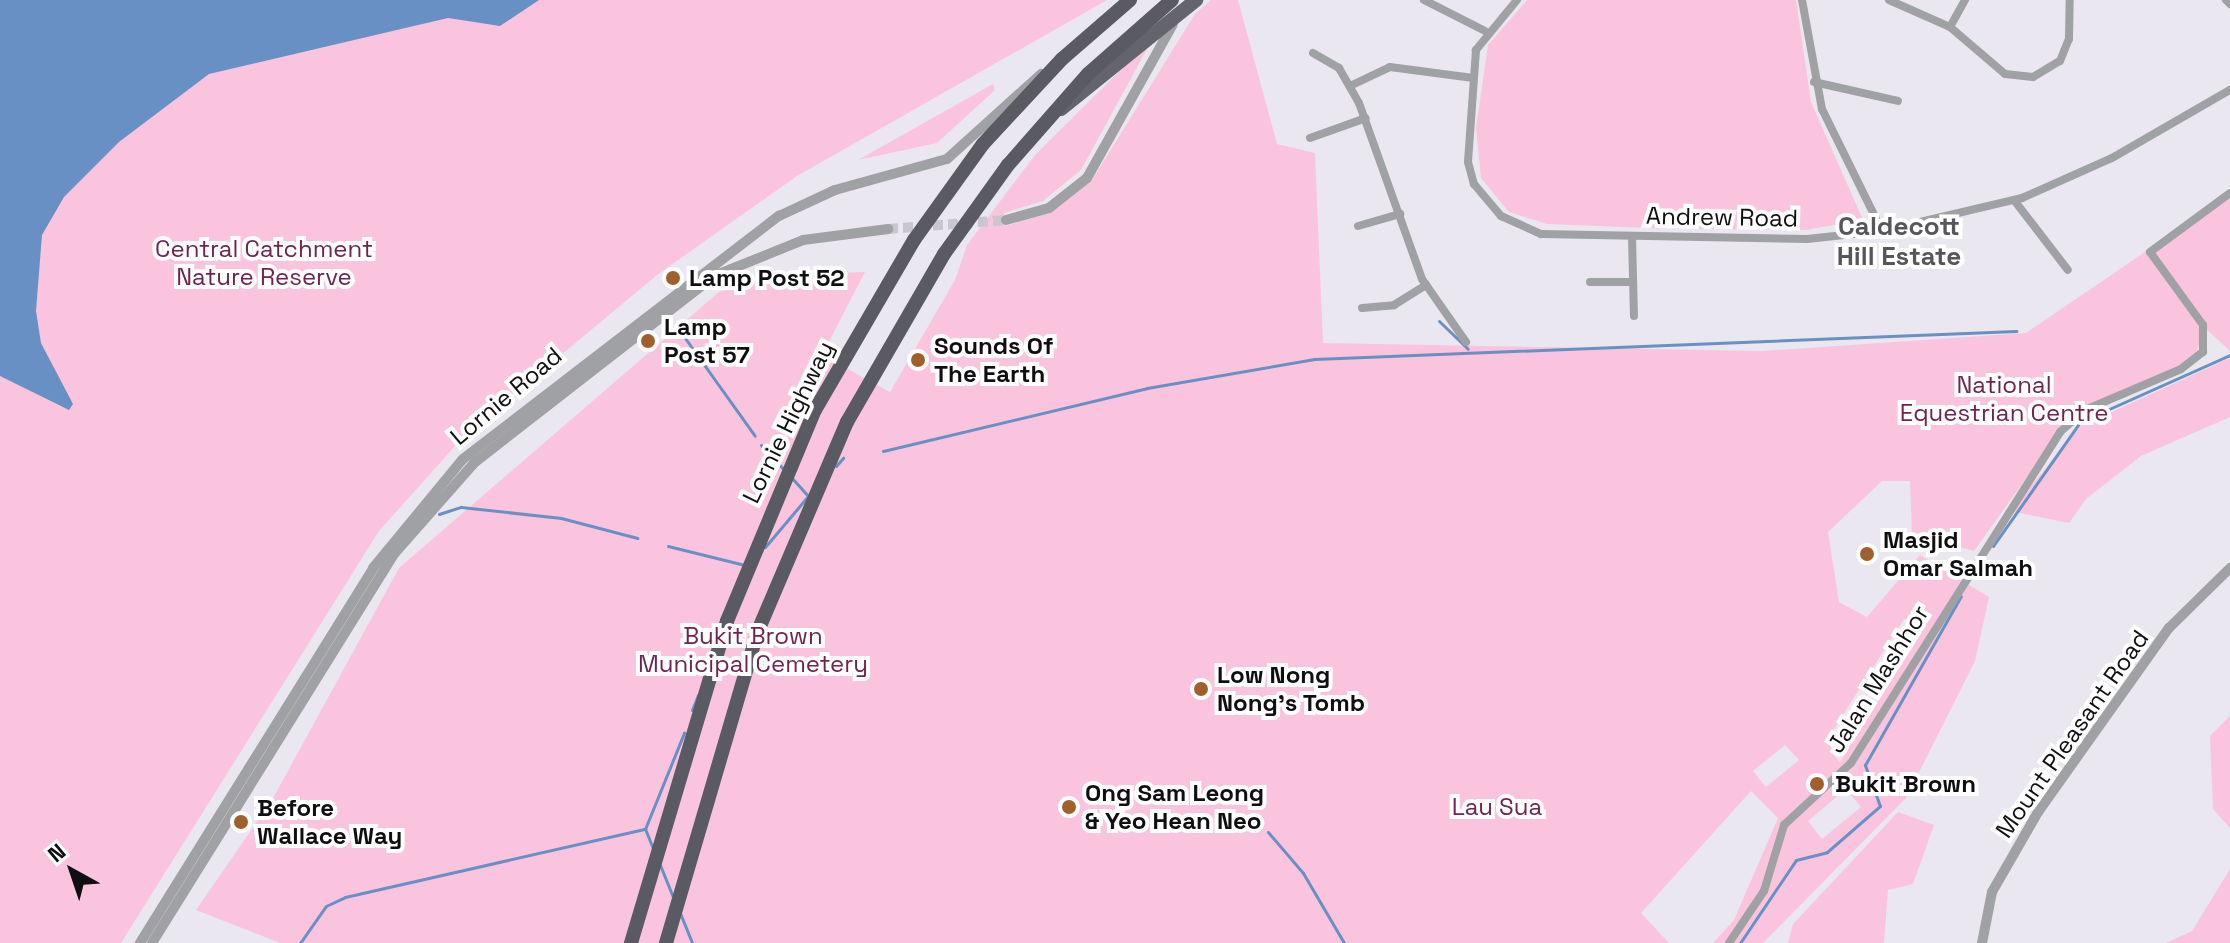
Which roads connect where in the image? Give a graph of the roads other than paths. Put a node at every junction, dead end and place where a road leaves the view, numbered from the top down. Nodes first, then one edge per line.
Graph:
1 (1130, 0) edge
2 (1424, 0) edge
3 (1517, 0) edge
4 (1802, 0) edge
5 (1889, 0) edge
6 (1965, 0) edge
7 (2070, 0) edge
8 (1184, 3) edge
9 (1950, 27) junction
10 (1485, 31) junction
11 (1313, 53) dead end
12 (1062, 59) junction
13 (1473, 78) junction
14 (1814, 82) junction
15 (1350, 86) junction
16 (2230, 90) edge
17 (1898, 101) dead end
18 (1048, 118) junction
19 (1366, 118) junction
20 (1310, 138) dead end
21 (2230, 193) edge
22 (2014, 200) junction
23 (1400, 214) junction
24 (1006, 220) tunnel mouth
25 (1358, 226) dead end
26 (888, 229) tunnel mouth
27 (1882, 231) junction
28 (1632, 236) junction
29 (2068, 270) dead end
30 (1590, 282) dead end
31 (1633, 282) junction
32 (1426, 285) junction
33 (1362, 308) dead end
34 (1634, 316) dead end
35 (1466, 342) dead end
36 (2230, 568) edge
37 (320, 661) junction
38 (140, 943) edge
39 (152, 943) edge
40 (631, 943) edge
41 (666, 943) edge
42 (1729, 943) edge
43 (1982, 943) edge

1 - 12 highway, Lornie Highway
2 - 10 street
3 - 10 street
4 - 14 street
5 - 9 street
6 - 9 street
7 - 9 street
8 - 18 main road
8 - 18 highway
8 - 24 street
10 - 13 street, Andrew Road
11 - 15 street
12 - 37 street, Lornie Road
12 - 40 highway, Lornie Highway
13 - 15 street
13 - 28 street, Andrew Road
14 - 17 street
14 - 27 street
15 - 19 street
16 - 22 street, Andrew Road
18 - 41 highway
19 - 20 street
19 - 23 street
21 - 42 street, Jalan Mashhor
22 - 27 street, Andrew Road
22 - 29 street
23 - 25 street
23 - 32 street
26 - 37 street, Lornie Road
27 - 28 street, Andrew Road
28 - 31 street
30 - 31 street
31 - 34 street
32 - 33 street
32 - 35 street
36 - 43 street, Mount Pleasant Road
37 - 38 street, Lornie Road
37 - 39 street, Lornie Road

